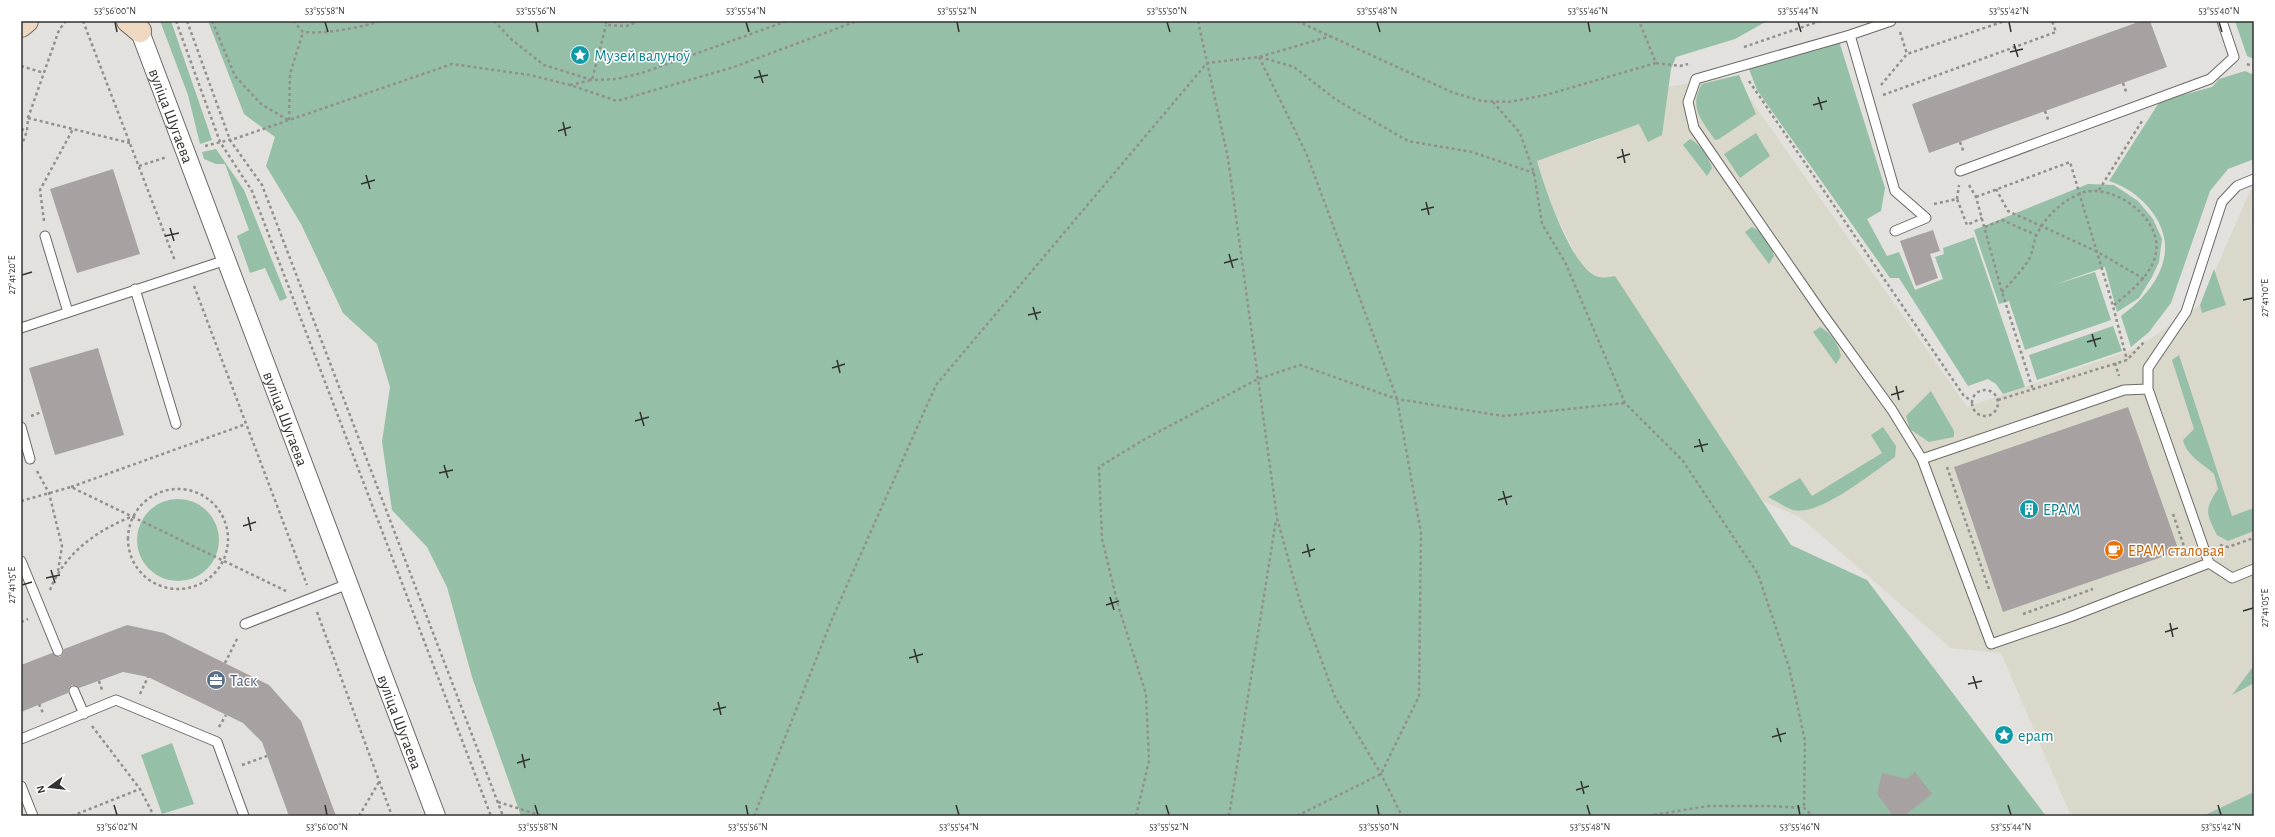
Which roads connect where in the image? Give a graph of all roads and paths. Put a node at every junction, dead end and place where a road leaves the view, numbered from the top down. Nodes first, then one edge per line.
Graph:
1 (27, 21) edge
2 (66, 21) edge
3 (83, 21) edge
4 (176, 21) edge
5 (187, 21) edge
6 (212, 21) edge
7 (293, 21) edge
8 (382, 21) edge
9 (494, 21) edge
10 (606, 21) edge
11 (638, 21) edge
12 (786, 21) edge
13 (857, 21) edge
14 (1198, 21) edge
15 (1297, 21) edge
16 (1639, 21) edge
17 (1820, 21) edge
18 (1890, 21) edge
19 (2005, 21) edge
20 (2052, 21) edge
21 (2222, 21) edge
22 (135, 24) edge
23 (606, 25) junction
24 (21, 26) edge
25 (1899, 28) dead end
26 (303, 32) junction
27 (1850, 34) junction
28 (1331, 36) junction
29 (1907, 54) junction
30 (1260, 57) junction
31 (1694, 62) dead end
32 (1207, 63) junction
33 (1656, 63) junction
34 (21, 66) edge
35 (1742, 67) junction
36 (44, 73) junction
37 (592, 80) junction
38 (570, 85) junction
39 (2156, 99) junction
40 (1869, 100) junction
41 (1493, 102) junction
42 (28, 118) junction
43 (289, 120) junction
44 (21, 129) edge
45 (73, 130) junction
46 (27, 131) junction
47 (230, 140) junction
48 (130, 143) junction
49 (21, 147) edge
50 (1960, 171) dead end
51 (1534, 173) junction
52 (2254, 179) edge
53 (1996, 189) junction
54 (2099, 190) junction
55 (2079, 194) junction
56 (1926, 218) junction
57 (1982, 218) junction
58 (2042, 226) junction
59 (1985, 227) junction
60 (1895, 231) dead end
61 (45, 236) joint
62 (2036, 236) junction
63 (2096, 251) junction
64 (226, 260) junction
65 (188, 272) junction
66 (2144, 279) junction
67 (135, 289) junction
68 (2002, 292) junction
69 (2113, 306) junction
70 (68, 312) junction
71 (21, 328) edge
72 (2149, 338) dead end
73 (2127, 360) junction
74 (1258, 379) junction
75 (2148, 389) junction
76 (2033, 390) junction
77 (1397, 399) junction
78 (1998, 400) junction
79 (1972, 401) junction
80 (1625, 403) junction
81 (176, 424) dead end
82 (246, 424) junction
83 (21, 427) edge
84 (30, 459) joint
85 (1922, 459) junction
86 (1947, 465) dead end
87 (71, 487) junction
88 (49, 493) junction
89 (21, 501) edge
90 (2171, 506) dead end
91 (132, 517) junction
92 (1276, 518) junction
93 (2179, 558) dead end
94 (21, 561) edge
95 (224, 561) junction
96 (2209, 563) junction
97 (2254, 569) edge
98 (58, 574) junction
99 (348, 584) junction
100 (2098, 587) dead end
101 (1990, 593) dead end
102 (309, 600) junction
103 (42, 612) junction
104 (2016, 617) dead end
105 (245, 624) joint
106 (58, 652) dead end
107 (225, 663) dead end
108 (74, 690) dead end
109 (84, 714) junction
110 (21, 739) edge
111 (268, 756) dead end
112 (228, 770) junction
113 (1381, 774) junction
114 (379, 782) junction
115 (21, 786) edge
116 (140, 789) junction
117 (497, 802) junction
118 (1804, 808) junction
119 (33, 816) edge
120 (72, 816) edge
121 (154, 816) edge
122 (244, 816) edge
123 (359, 816) edge
124 (392, 816) edge
125 (436, 816) edge
126 (492, 816) edge
127 (503, 816) edge
128 (543, 816) edge
129 (754, 816) edge
130 (1136, 816) edge
131 (1229, 816) edge
132 (1297, 816) edge
133 (1402, 816) edge
134 (1648, 816) edge
135 (1813, 816) edge

1 - 24 main road
2 - 36 path
3 - 48 path
4 - 126 path
5 - 47 path
6 - 43 path
7 - 26 path
8 - 26 path
9 - 37 path
10 - 23 path
11 - 23 path
12 - 37 path
13 - 38 path
14 - 32 path
15 - 28 path
16 - 33 path
17 - 35 path
18 - 27 lane
19 - 29 path
20 - 40 path
21 - 39 lane
22 - 64 street, вуліца Шугаева
23 - 37 path
25 - 29 path
26 - 43 path
27 - 35 lane
27 - 40 lane
28 - 30 path
28 - 41 path
29 - 40 path
30 - 32 path
30 - 51 path
30 - 77 path
31 - 33 path
32 - 74 path
32 - 129 path
33 - 41 path
34 - 36 path
35 - 79 path
35 - 85 lane
36 - 42 path
37 - 38 path
38 - 43 path
39 - 50 lane
39 - 54 path
40 - 56 lane
41 - 51 path
42 - 45 path
42 - 46 path
43 - 47 path
44 - 46 path
45 - 48 path
45 - 61 path
46 - 49 path
47 - 117 path
48 - 65 path
51 - 80 path
52 - 75 lane
53 - 55 path
53 - 57 path
53 - 58 path
54 - 55 path
54 - 66 path
55 - 58 path
55 - 63 path
56 - 57 path
56 - 60 lane
57 - 59 path
58 - 62 path
58 - 63 path
59 - 62 path
59 - 68 path
61 - 70 lane
62 - 68 path
63 - 66 path
63 - 69 path
64 - 65 lane
64 - 99 street, вуліца Шугаева
65 - 67 lane
65 - 82 path
66 - 69 path
67 - 70 lane
67 - 81 lane
68 - 76 path
69 - 73 path
70 - 71 lane
72 - 73 path
73 - 76 path
74 - 77 path
74 - 92 path
74 - 130 path
75 - 85 lane
75 - 96 lane
76 - 78 path
77 - 80 path
77 - 113 path
78 - 79 path
78 - 79 path
80 - 118 path
82 - 87 path
82 - 102 path
83 - 84 lane
84 - 88 path
85 - 96 lane
86 - 101 path
87 - 88 path
87 - 91 path
88 - 89 path
88 - 98 path
90 - 93 path
91 - 95 path
91 - 95 path
91 - 95 path
91 - 98 path
92 - 113 path
92 - 131 path
94 - 103 lane
95 - 102 path
96 - 97 lane
98 - 103 path
99 - 102 lane
99 - 125 street, вуліца Шугаева
100 - 104 path
102 - 105 lane
102 - 114 path
103 - 106 lane
105 - 107 path
108 - 109 lane
109 - 110 lane
109 - 112 lane
109 - 116 path
111 - 112 path
112 - 122 lane
113 - 132 path
113 - 133 path
114 - 123 path
114 - 124 path
115 - 119 lane
116 - 120 path
116 - 121 path
117 - 127 path
117 - 128 path
118 - 134 path
118 - 135 path

